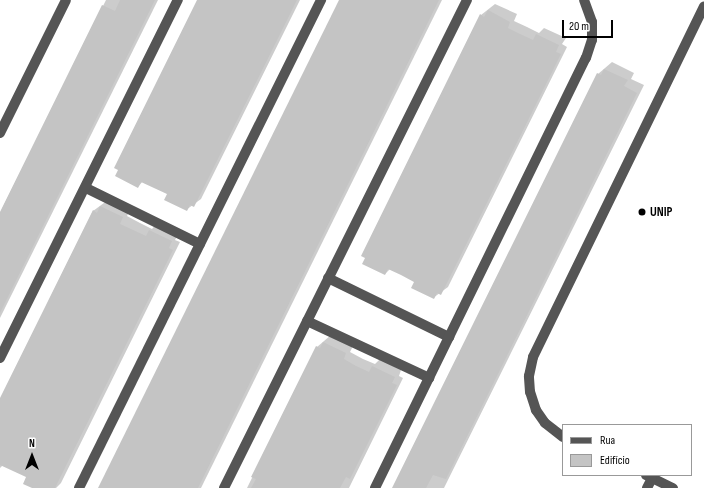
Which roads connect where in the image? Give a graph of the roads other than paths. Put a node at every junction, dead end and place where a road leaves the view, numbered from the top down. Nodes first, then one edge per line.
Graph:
1 (66, 0) edge
2 (178, 0) edge
3 (321, 0) edge
4 (467, 0) edge
5 (584, 0) edge
6 (704, 6) edge
7 (0, 133) edge
8 (86, 188) junction
9 (200, 244) junction
10 (328, 278) junction
11 (307, 320) junction
12 (449, 337) junction
13 (0, 358) edge
14 (429, 378) junction
15 (562, 436) edge
16 (649, 476) edge
17 (79, 488) edge
18 (224, 488) edge
19 (375, 488) edge
20 (647, 488) edge
21 (673, 488) edge

1 - 7 street
2 - 8 street
3 - 9 street
4 - 10 street
5 - 12 street
6 - 15 street
8 - 9 street
8 - 13 street
9 - 17 street
10 - 11 street
10 - 12 street
11 - 14 street
11 - 18 street
12 - 14 street
14 - 19 street
16 - 20 street
16 - 21 street

